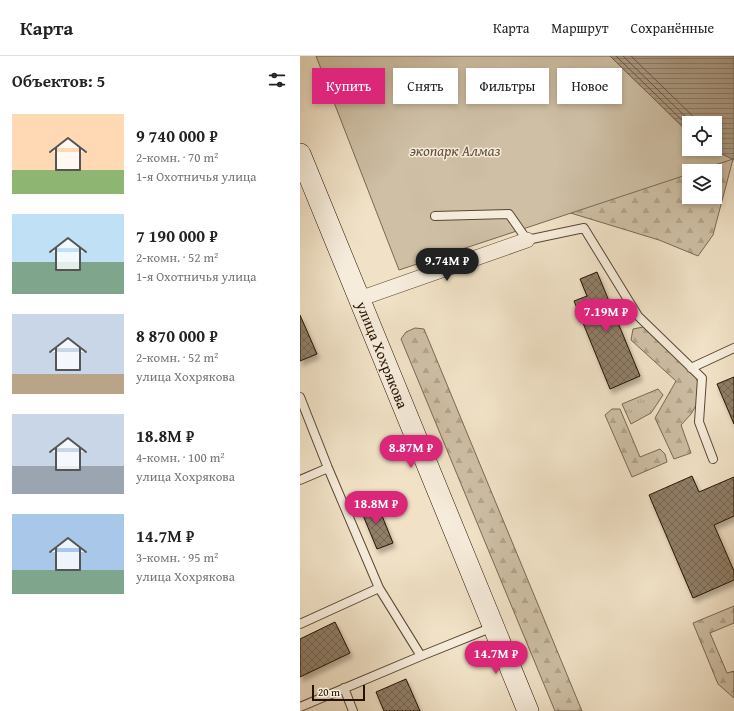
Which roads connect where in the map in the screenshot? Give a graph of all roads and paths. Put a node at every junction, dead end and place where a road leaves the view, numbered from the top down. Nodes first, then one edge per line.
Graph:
1 (300, 154) edge
2 (435, 216) dead end
3 (527, 240) junction
4 (359, 299) junction
5 (734, 348) edge
6 (691, 368) junction
7 (300, 398) edge
8 (713, 458) dead end
9 (328, 468) junction
10 (300, 480) edge
11 (380, 588) junction
12 (300, 624) edge
13 (494, 627) junction
14 (421, 656) junction
15 (344, 688) junction
16 (300, 707) edge
17 (353, 711) edge
18 (528, 711) edge

1 - 4 main road, улица Хохрякова
2 - 3 lane
3 - 4 street
3 - 6 lane
4 - 13 main road, улица Хохрякова
5 - 6 lane
6 - 8 lane
7 - 9 lane
9 - 10 lane
9 - 11 lane
11 - 12 lane
11 - 14 lane
13 - 14 lane
13 - 18 main road, улица Хохрякова
14 - 15 lane
15 - 16 lane
15 - 17 lane

